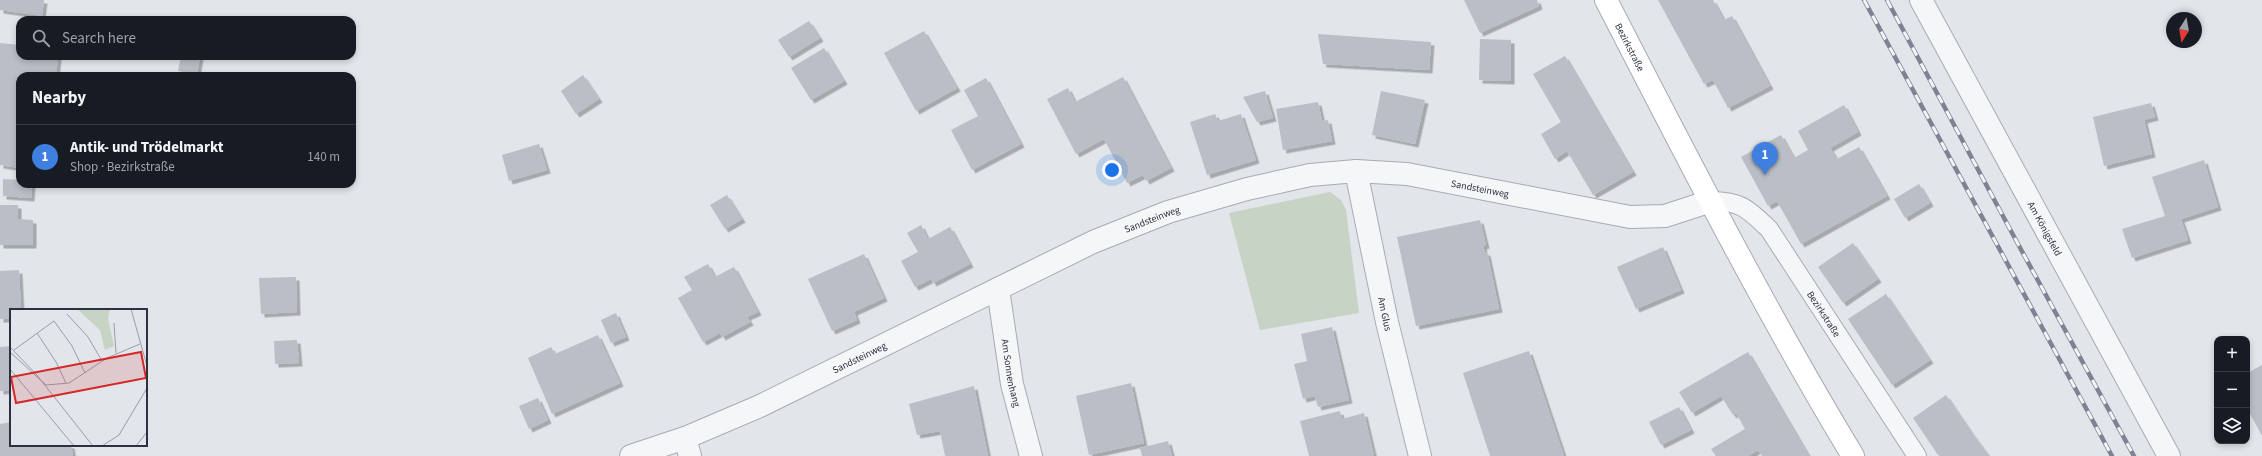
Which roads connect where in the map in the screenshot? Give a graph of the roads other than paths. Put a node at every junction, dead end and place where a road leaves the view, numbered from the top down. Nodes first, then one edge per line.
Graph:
1 (1606, 0) edge
2 (1921, 0) edge
3 (1356, 171) junction
4 (1711, 201) junction
5 (998, 289) junction
6 (688, 447) edge
7 (632, 456) edge
8 (1031, 456) edge
9 (1420, 456) edge
10 (1853, 456) edge
11 (1917, 456) edge
12 (2169, 456) edge

1 - 4 street, Bezirkstraße
2 - 12 street, Am Königsfeld
3 - 4 street, Sandsteinweg
3 - 5 street, Sandsteinweg
3 - 9 street, Am Glus
4 - 10 street, Bezirkstraße
4 - 11 lane, Bezirkstraße
5 - 6 street, Sandsteinweg
5 - 8 street, Am Sonnenhang
6 - 7 street, Sandsteinweg

